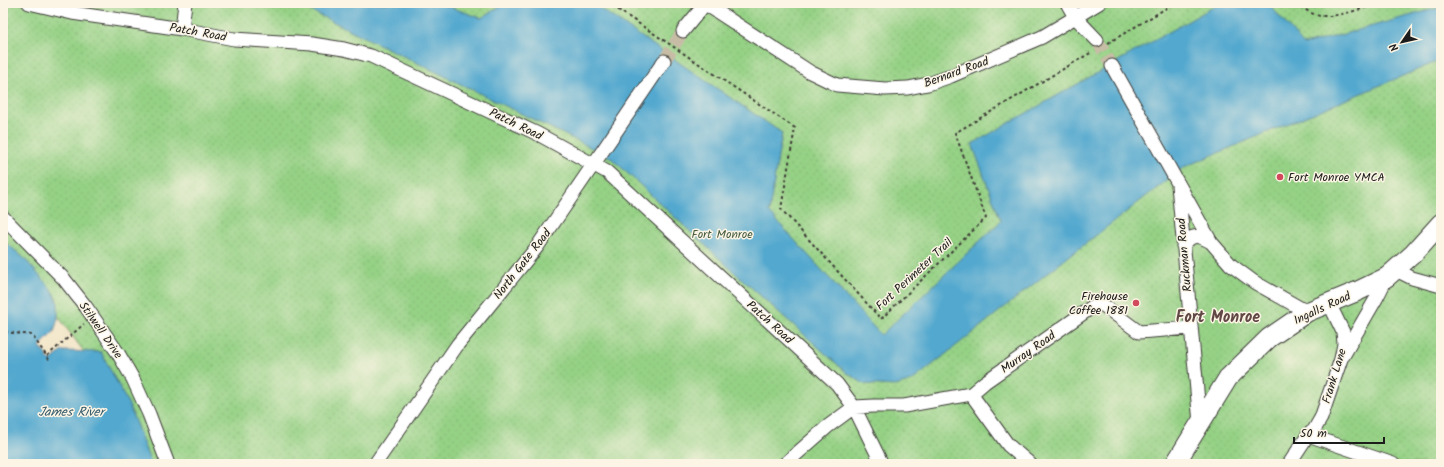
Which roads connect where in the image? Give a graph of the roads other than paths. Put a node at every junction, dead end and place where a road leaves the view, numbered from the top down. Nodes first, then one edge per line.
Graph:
1 (29, 3) edge
2 (185, 3) edge
3 (704, 3) edge
4 (1067, 3) edge
5 (1099, 3) edge
6 (1075, 17) junction
7 (182, 29) junction
8 (683, 31) tunnel mouth
9 (1099, 45) tunnel mouth
10 (664, 60) tunnel mouth
11 (1112, 66) tunnel mouth
12 (596, 160) junction
13 (1178, 182) junction
14 (3, 217) edge
15 (1441, 223) edge
16 (1211, 242) junction
17 (1183, 246) junction
18 (1391, 273) junction
19 (1441, 286) edge
20 (1329, 303) junction
21 (1307, 312) junction
22 (1191, 328) junction
23 (1341, 359) junction
24 (971, 394) junction
25 (854, 407) junction
26 (1200, 423) junction
27 (1308, 435) junction
28 (1371, 460) edge
29 (168, 464) edge
30 (375, 464) edge
31 (785, 464) edge
32 (882, 464) edge
33 (1030, 464) edge
34 (1175, 464) edge
35 (1289, 464) edge
36 (1393, 464) edge

1 - 7 street, Patch Road
2 - 7 street
3 - 6 street, Bernard Road
3 - 8 street
4 - 6 street
5 - 6 street, Bernard Road
6 - 9 street
7 - 12 street, Patch Road
10 - 12 street, North Gate Road
11 - 13 street, Ruckman Road
12 - 25 street, Patch Road
12 - 30 street, North Gate Road
13 - 16 street, Ruckman Road
13 - 17 street, Ruckman Road
14 - 29 street, Stilwell Drive
15 - 18 street, Ingalls Road
16 - 17 street
16 - 21 street, Ruckman Road
17 - 22 street, Ruckman Road
18 - 19 street
18 - 20 street, Ingalls Road
18 - 23 street
20 - 21 street, Ingalls Road
20 - 23 street, Frank Lane
21 - 26 street, Ingalls Road
22 - 24 street, Murray Road
22 - 26 street, Ruckman Road
23 - 27 street, Frank Lane
24 - 25 street
24 - 33 street
25 - 31 street
25 - 32 street, Patch Road
26 - 34 street, Ingalls Road
27 - 28 street
27 - 35 street, Frank Lane
28 - 36 street

